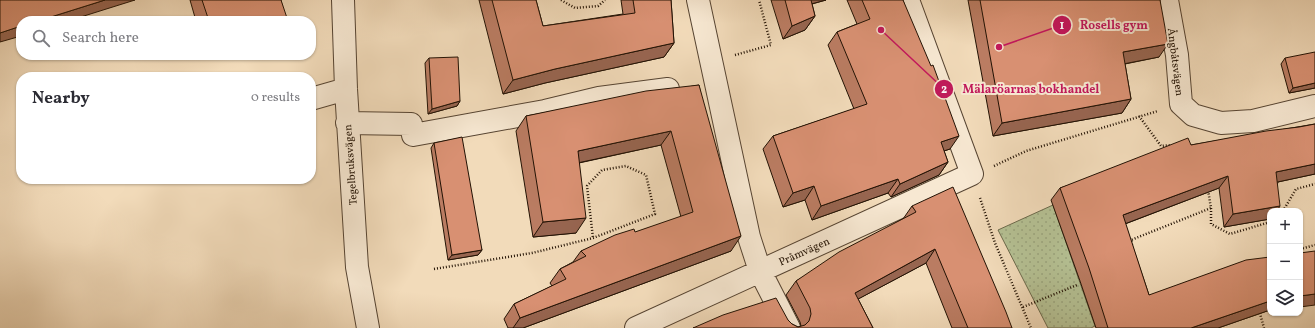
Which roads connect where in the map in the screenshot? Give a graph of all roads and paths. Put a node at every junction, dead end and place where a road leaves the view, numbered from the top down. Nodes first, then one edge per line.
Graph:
1 (343, 0) edge
2 (561, 0) edge
3 (605, 0) edge
4 (698, 0) edge
5 (760, 0) edge
6 (908, 0) edge
7 (1167, 0) edge
8 (703, 79) junction
9 (346, 89) junction
10 (316, 98) edge
11 (1181, 104) junction
12 (1315, 106) edge
13 (347, 123) junction
14 (972, 174) junction
15 (1207, 183) edge
16 (1315, 184) edge
17 (1211, 208) junction
18 (1285, 208) edge
19 (1267, 223) edge
20 (593, 238) junction
21 (1315, 245) edge
22 (1132, 248) edge
23 (1303, 248) edge
24 (434, 269) dead end
25 (760, 271) junction
26 (1077, 285) dead end
27 (1023, 307) junction
28 (1258, 307) edge
29 (368, 328) edge
30 (636, 328) edge
31 (789, 328) edge
32 (1032, 328) edge
33 (1264, 328) edge

1 - 9 street, Tegelbruksvägen
2 - 3 path
4 - 8 street
5 - 8 path
6 - 14 street
7 - 11 street, Ångbåtsvägen
8 - 13 street
8 - 25 street
9 - 10 street
9 - 13 street, Tegelbruksvägen
11 - 12 street, Ångbåtsvägen
11 - 14 path
13 - 29 street, Tegelbruksvägen
14 - 25 street, Pråmvägen
14 - 27 path
15 - 17 path
16 - 18 path
17 - 19 path
17 - 22 path
20 - 20 path
20 - 24 path
21 - 23 path
25 - 30 street, Pråmvägen
25 - 31 street
26 - 27 path
27 - 32 path
28 - 33 path

